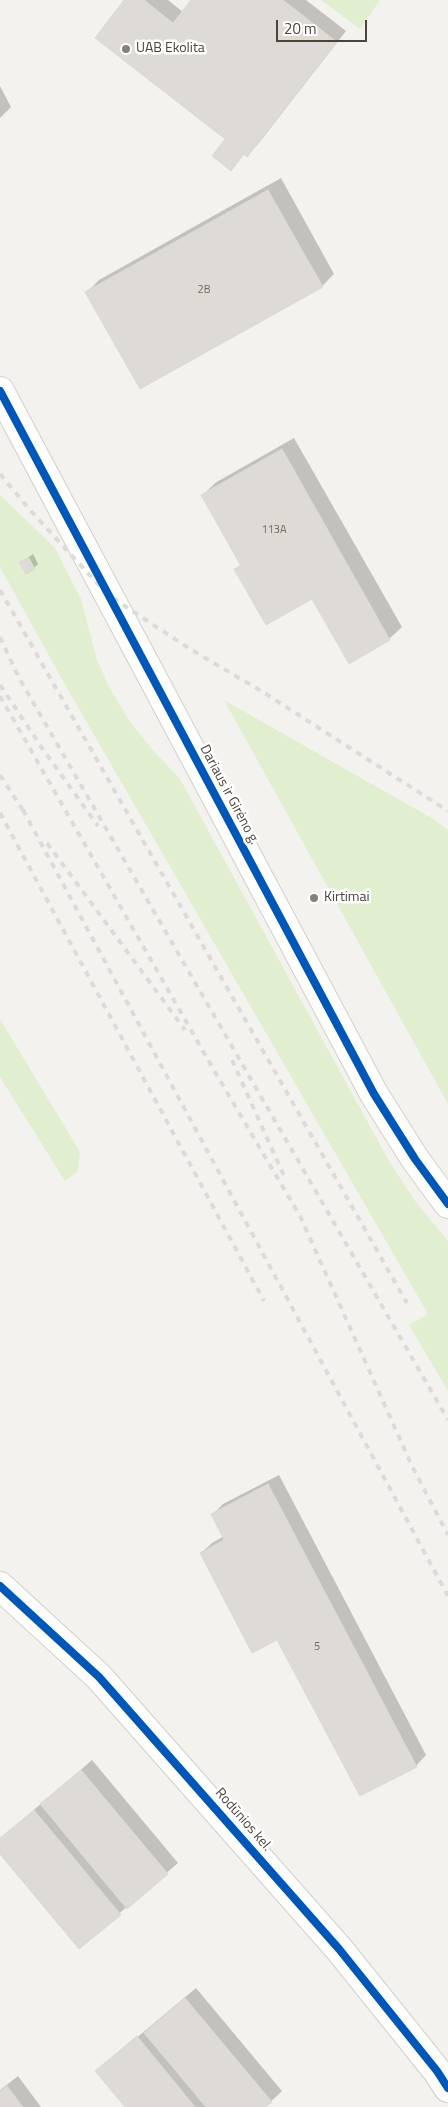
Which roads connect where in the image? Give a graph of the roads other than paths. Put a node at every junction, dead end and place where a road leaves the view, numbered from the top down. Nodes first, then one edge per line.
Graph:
1 (0, 392) edge
2 (448, 1204) edge
3 (0, 1586) edge
4 (448, 2088) edge

1 - 2 street, Dariaus ir Girėno g.
3 - 4 street, Rodūnios kel.

